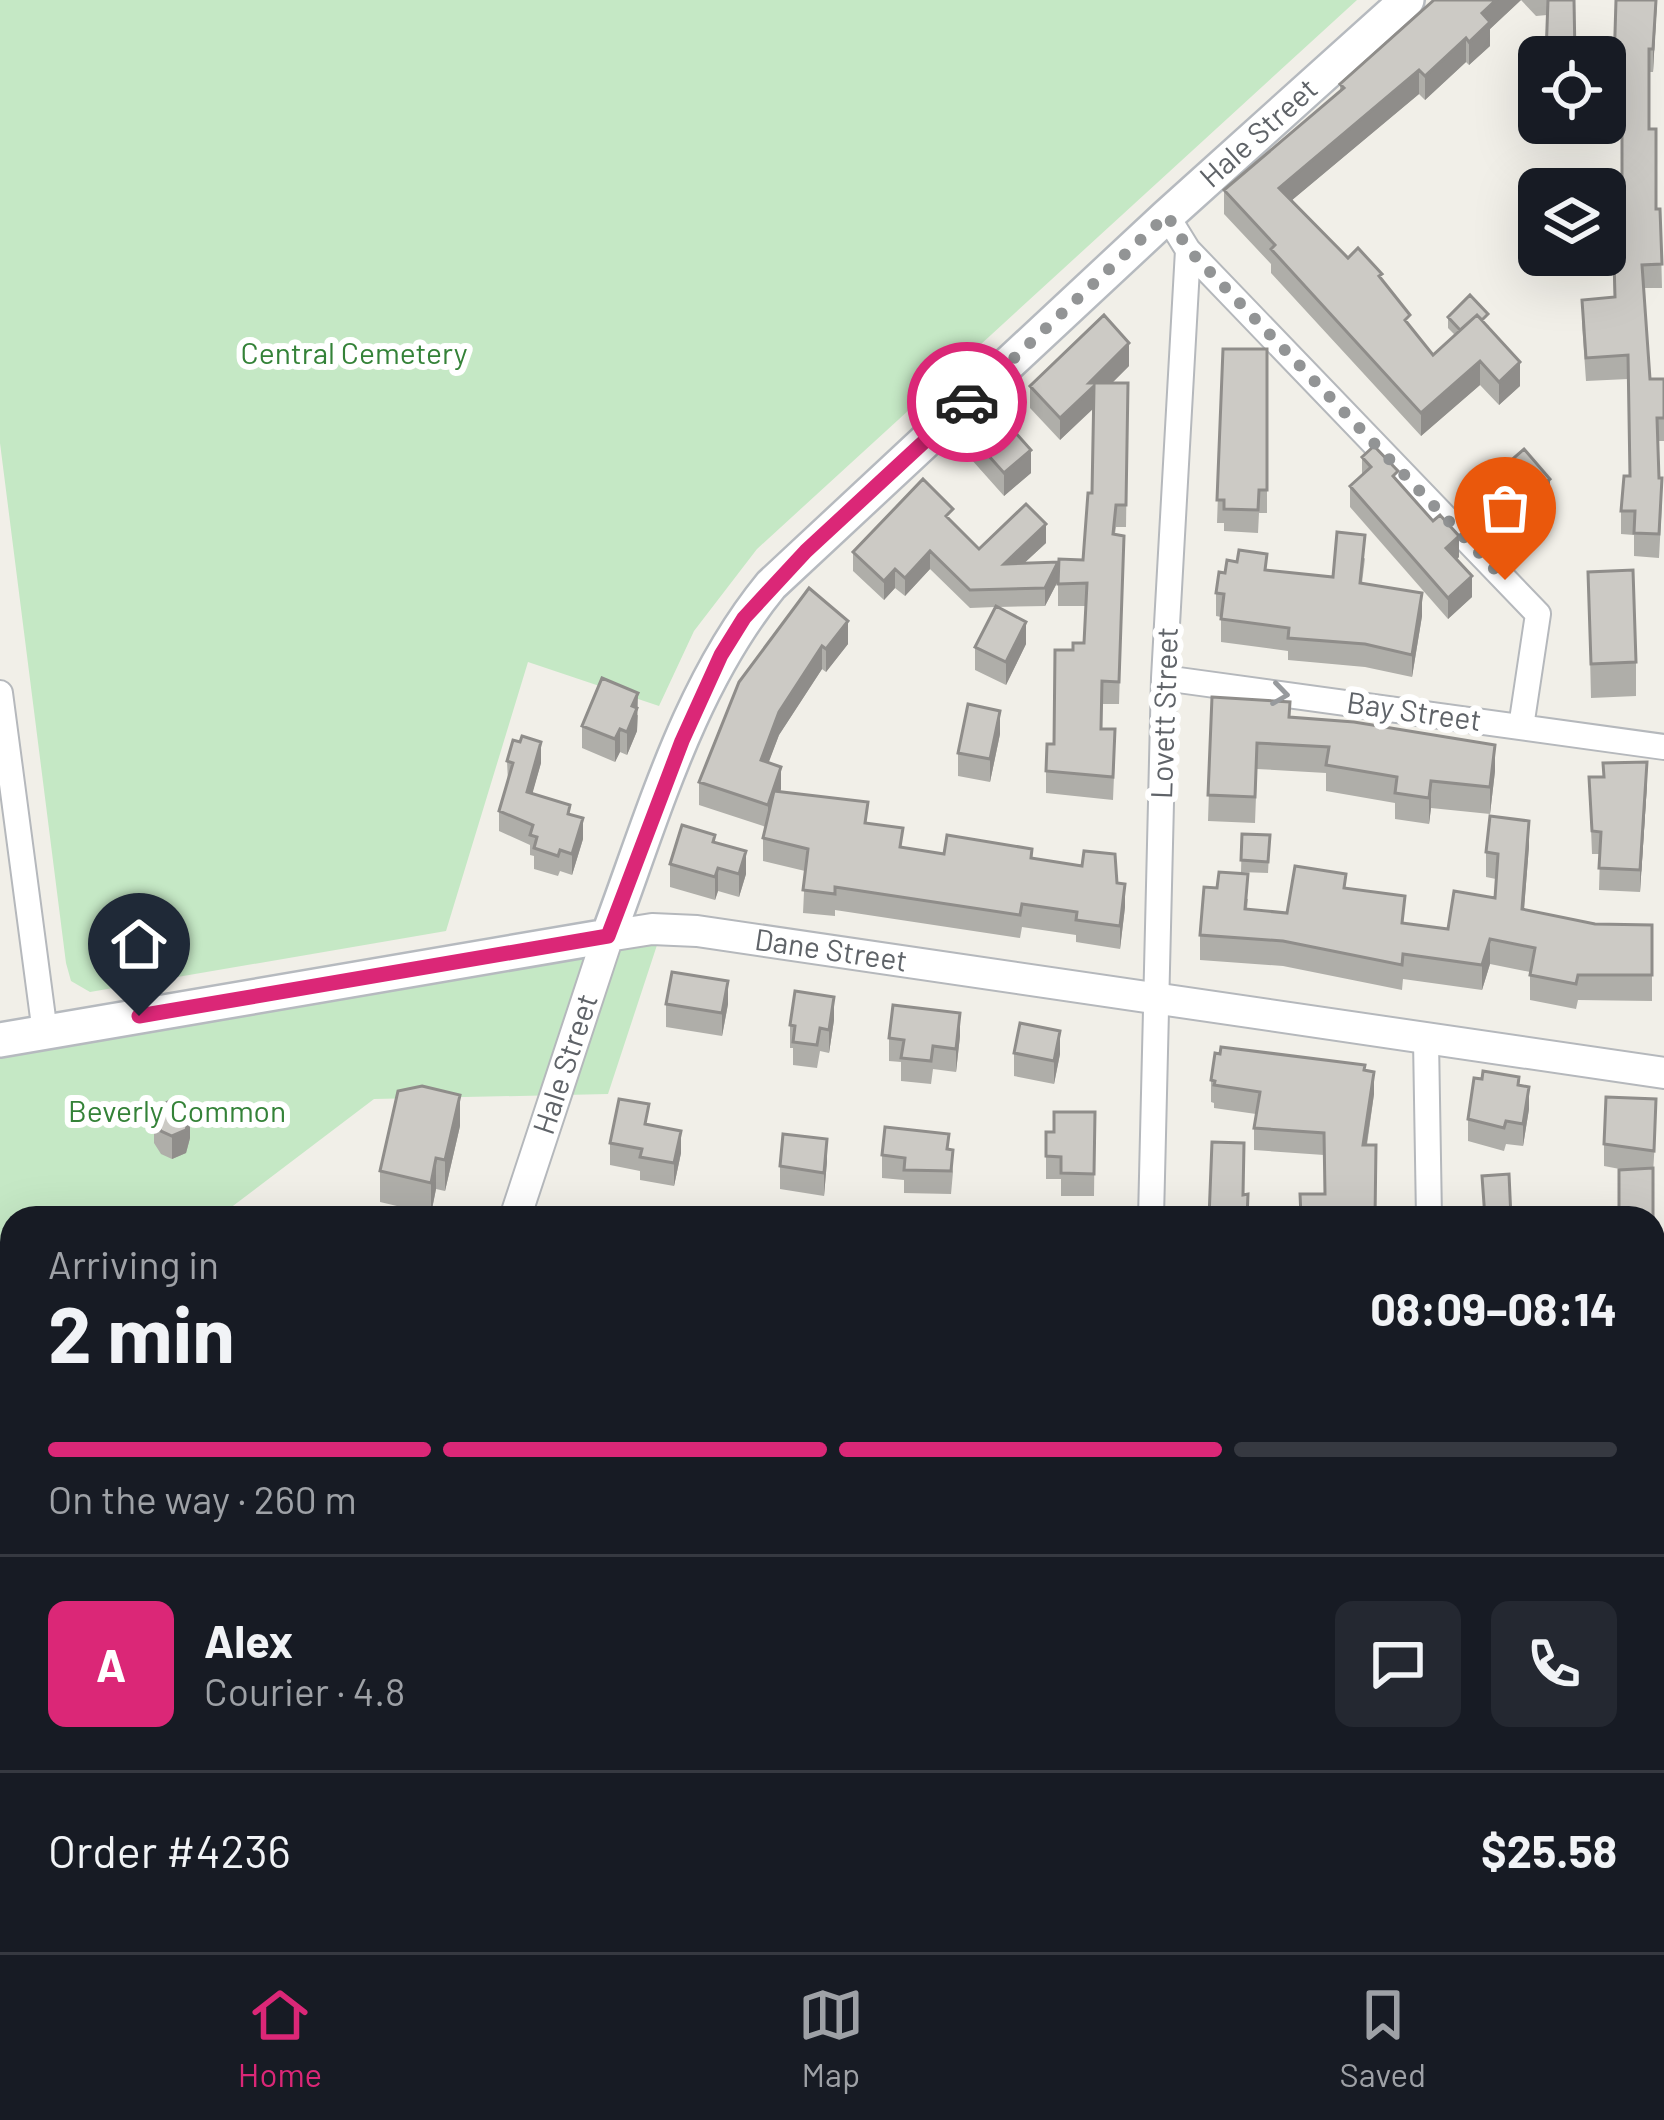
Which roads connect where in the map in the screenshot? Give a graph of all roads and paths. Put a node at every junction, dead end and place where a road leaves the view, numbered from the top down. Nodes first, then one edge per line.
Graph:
1 (1407, 0) edge
2 (1167, 215) junction
3 (1189, 250) junction
4 (1164, 678) junction
5 (0, 693) edge
6 (1521, 727) junction
7 (1664, 746) edge
8 (608, 936) junction
9 (1158, 998) junction
10 (45, 1033) junction
11 (0, 1040) edge
12 (1426, 1040) junction
13 (1664, 1073) edge
14 (518, 1206) edge
15 (1150, 1206) edge
16 (1429, 1206) edge

1 - 2 main road, Hale Street
2 - 3 street
2 - 8 main road, Hale Street
3 - 4 street, Lovett Street
3 - 6 street
4 -> 6 street, Bay Street
4 - 9 street, Lovett Street
5 - 10 street
6 - 7 street, Bay Street
8 - 9 street, Dane Street
8 - 10 main road, Dane Street
8 - 14 street, Hale Street
9 - 12 street, Dane Street
9 - 15 street, Lovett Street
10 - 11 main road, Dane Street
12 - 13 street, Dane Street
12 - 16 street

